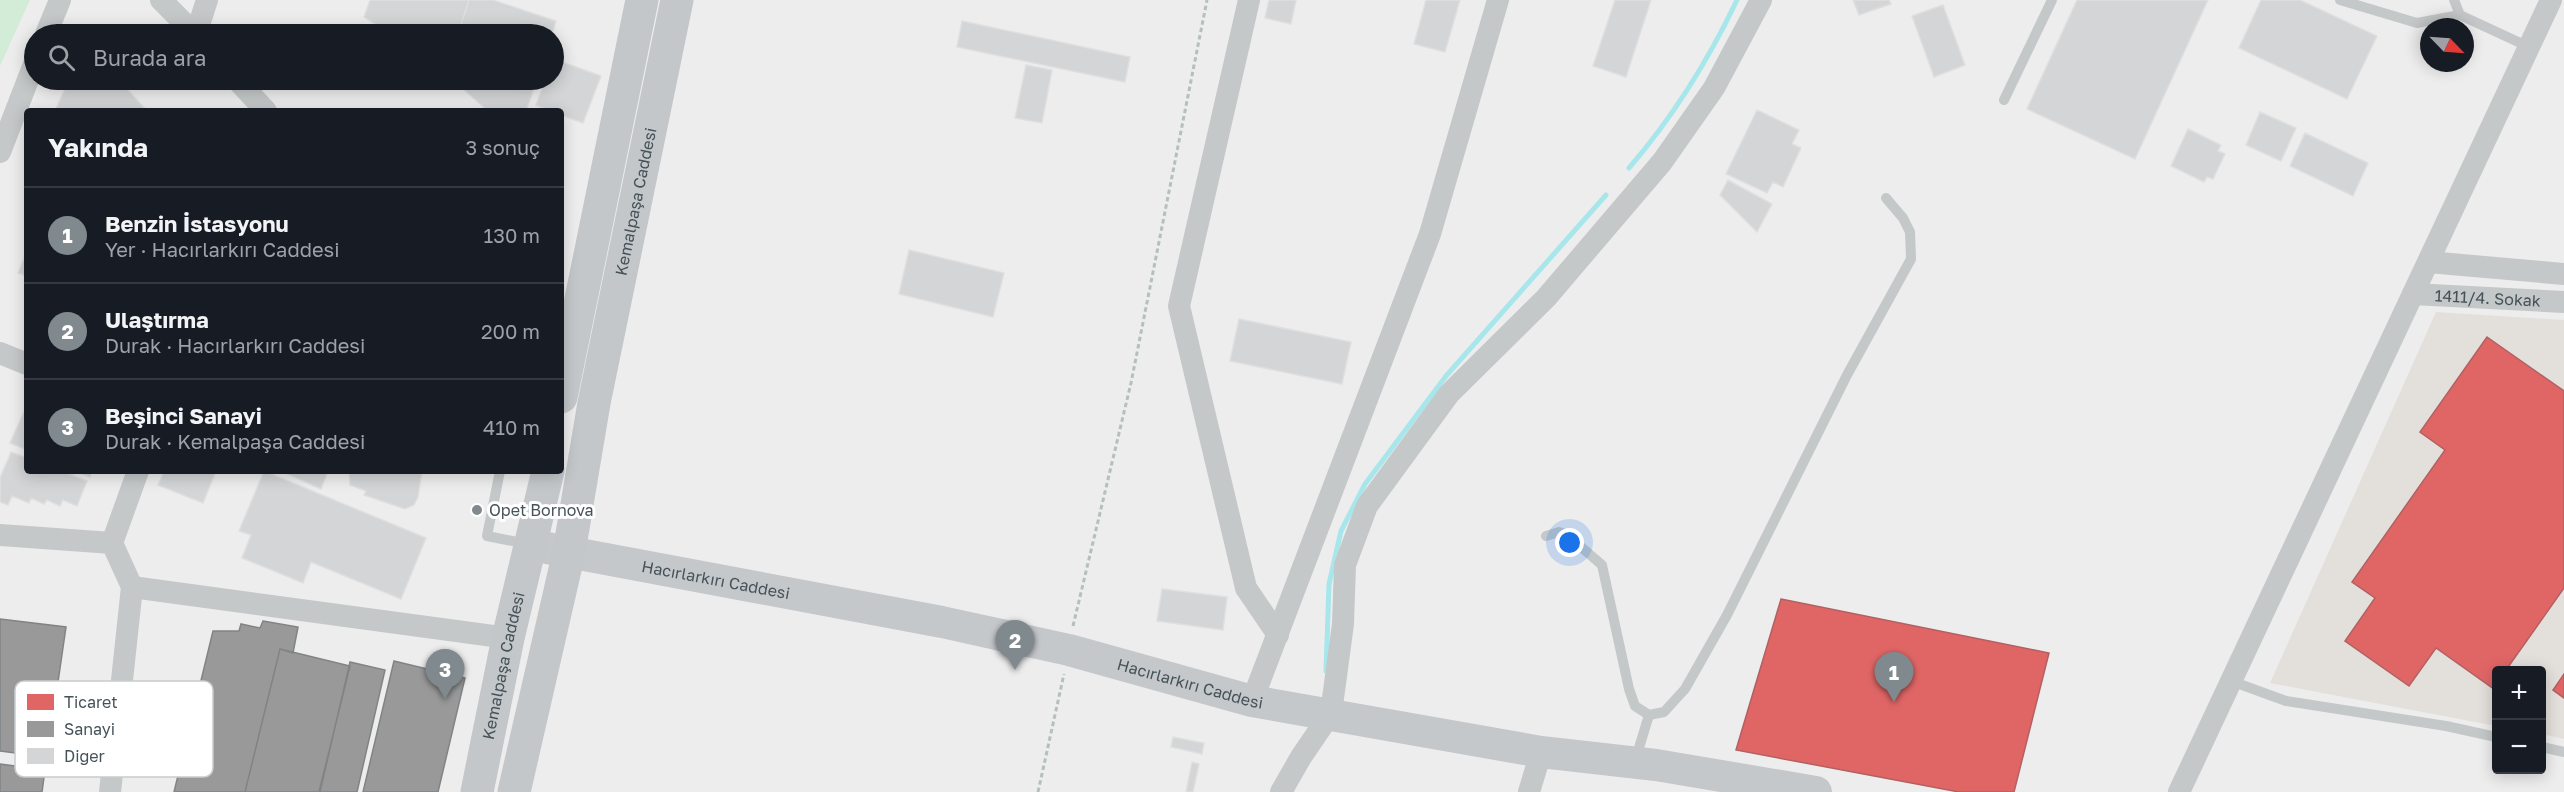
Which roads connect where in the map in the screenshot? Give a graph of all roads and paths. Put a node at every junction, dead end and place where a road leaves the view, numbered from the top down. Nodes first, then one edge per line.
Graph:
1 (60, 0) edge
2 (161, 0) edge
3 (207, 0) edge
4 (642, 0) edge
5 (677, 0) edge
6 (1207, 0) edge
7 (1249, 0) edge
8 (1498, 0) edge
9 (1761, 0) edge
10 (2052, 0) edge
11 (2340, 0) edge
12 (2454, 0) edge
13 (2551, 0) edge
14 (2460, 15) junction
15 (50, 24) edge
16 (185, 24) edge
17 (199, 24) edge
18 (2529, 47) junction
19 (24, 90) edge
20 (246, 90) edge
21 (2004, 100) dead end
22 (263, 108) edge
23 (0, 152) edge
24 (1886, 198) dead end
25 (2428, 262) junction
26 (2564, 274) edge
27 (2413, 294) junction
28 (572, 300) edge
29 (2564, 302) edge
30 (0, 353) edge
31 (24, 363) edge
32 (564, 368) edge
33 (564, 385) edge
34 (597, 391) junction
35 (137, 474) edge
36 (499, 474) edge
37 (547, 474) edge
38 (0, 535) edge
39 (1546, 536) dead end
40 (112, 543) junction
41 (531, 545) junction
42 (569, 552) junction
43 (132, 587) junction
44 (1278, 635) junction
45 (508, 638) junction
46 (1069, 650) junction
47 (122, 681) edge
48 (2231, 681) junction
49 (1252, 700) junction
50 (1331, 713) junction
51 (1648, 715) junction
52 (2492, 736) edge
53 (2546, 748) edge
54 (1541, 752) junction
55 (2564, 753) edge
56 (1634, 763) junction
57 (112, 777) edge
58 (110, 792) edge
59 (477, 792) edge
60 (514, 792) edge
61 (1038, 792) edge
62 (1281, 792) edge
63 (1529, 792) edge
64 (1816, 792) edge
65 (2179, 792) edge

1 - 15 street
2 - 16 street
3 - 17 street
4 - 28 main road, Kemalpaşa Caddesi
5 - 34 main road, Kemalpaşa Caddesi
6 - 46 path
7 - 44 street
8 - 44 street
9 - 50 street
10 - 21 lane
11 - 14 lane
12 - 14 lane
13 - 18 street
14 - 18 lane
18 - 25 street
19 - 23 street
20 - 22 street
24 - 51 lane
25 - 26 street, 1411/4. Sokak
25 - 27 street
27 - 29 street, 1411/4. Sokak
27 - 48 street
28 - 32 main road, Kemalpaşa Caddesi
30 - 31 street
33 - 34 main road
34 - 42 main road, Kemalpaşa Caddesi
35 - 40 street
36 - 41 lane
37 - 41 main road, Kemalpaşa Caddesi
38 - 40 street
39 - 51 lane
40 - 43 street
41 - 42 street, Hacırlarkırı Caddesi
41 - 45 main road, Kemalpaşa Caddesi
42 - 46 street, Hacırlarkırı Caddesi
42 - 60 main road
43 - 45 street
43 - 47 street
44 - 49 street
45 - 59 main road, Kemalpaşa Caddesi
46 - 49 street, Hacırlarkırı Caddesi
46 - 61 path
48 - 52 lane
48 - 65 street
49 - 50 street, Hacırlarkırı Caddesi
50 - 54 street, Hacırlarkırı Caddesi
50 - 62 street
51 - 56 lane
53 - 55 lane
54 - 56 street, Hacırlarkırı Caddesi
54 - 63 street
56 - 64 street, Hacırlarkırı Caddesi
57 - 58 street

